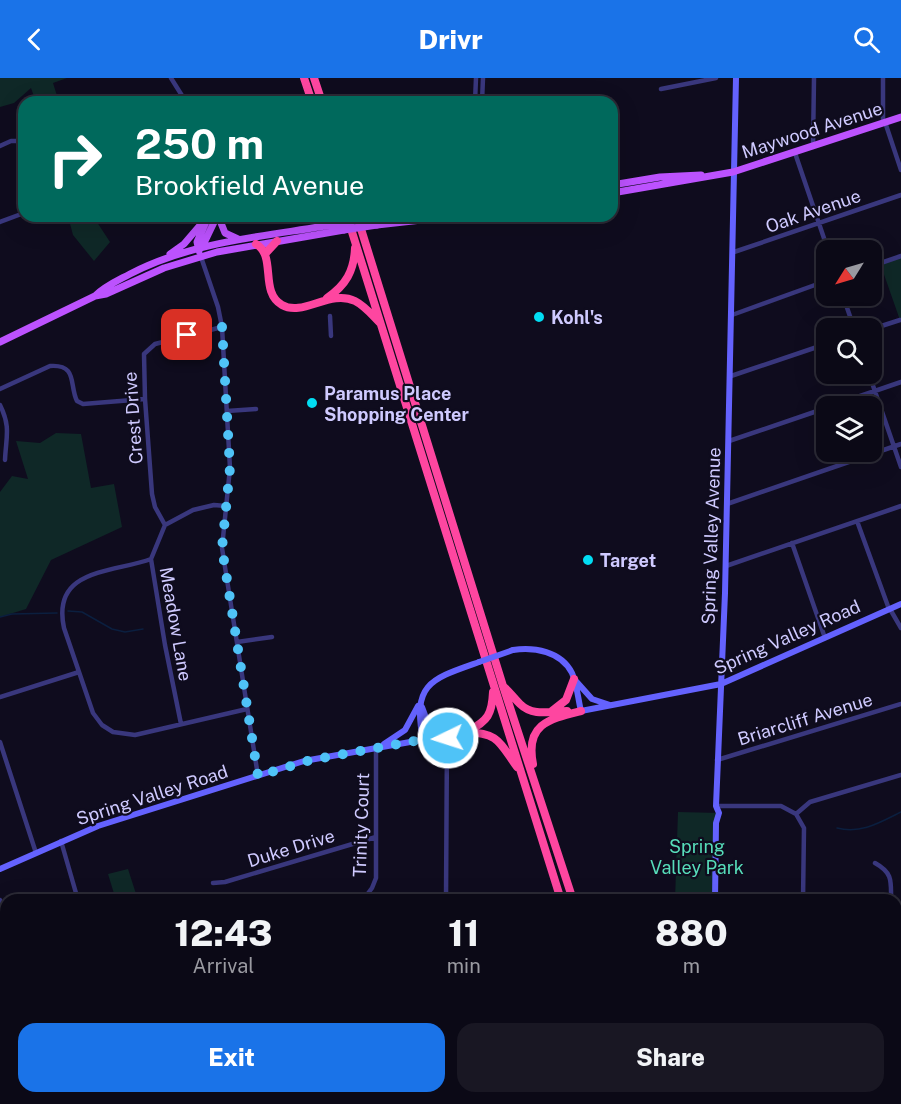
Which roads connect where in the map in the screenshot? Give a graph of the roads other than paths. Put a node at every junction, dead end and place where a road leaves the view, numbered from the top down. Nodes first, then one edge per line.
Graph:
1 (171, 78) edge
2 (304, 78) edge
3 (314, 78) edge
4 (476, 78) edge
5 (483, 78) edge
6 (716, 78) edge
7 (736, 78) edge
8 (814, 78) edge
9 (884, 78) edge
10 (661, 89) dead end
11 (182, 96) edge
12 (310, 96) edge
13 (320, 96) edge
14 (475, 96) edge
15 (482, 96) edge
16 (901, 117) edge
17 (884, 122) junction
18 (18, 142) edge
19 (0, 146) edge
20 (813, 147) junction
21 (795, 153) junction
22 (901, 170) edge
23 (733, 172) junction
24 (618, 184) edge
25 (618, 192) edge
26 (901, 195) edge
27 (18, 215) edge
28 (0, 222) edge
29 (203, 222) edge
30 (205, 222) edge
31 (213, 222) edge
32 (221, 222) edge
33 (359, 222) edge
34 (376, 222) edge
35 (345, 223) edge
36 (818, 223) junction
37 (241, 240) junction
38 (824, 240) edge
39 (277, 241) junction
40 (355, 241) junction
41 (256, 244) junction
42 (198, 248) junction
43 (734, 252) junction
44 (265, 254) junction
45 (201, 256) junction
46 (901, 256) edge
47 (161, 260) junction
48 (882, 263) edge
49 (816, 285) edge
50 (95, 296) junction
51 (325, 300) junction
52 (732, 315) junction
53 (330, 316) dead end
54 (900, 320) edge
55 (381, 324) junction
56 (882, 326) edge
57 (222, 327) junction
58 (331, 336) dead end
59 (0, 342) edge
60 (816, 347) edge
61 (730, 376) junction
62 (901, 382) edge
63 (873, 384) edge
64 (0, 389) edge
65 (875, 391) junction
66 (860, 396) edge
67 (145, 399) junction
68 (0, 405) edge
69 (256, 409) dead end
70 (227, 411) junction
71 (816, 411) edge
72 (729, 441) junction
73 (901, 444) edge
74 (894, 446) junction
75 (5, 460) dead end
76 (901, 466) edge
77 (727, 504) junction
78 (226, 506) junction
79 (901, 506) edge
80 (857, 521) junction
81 (165, 525) junction
82 (792, 543) junction
83 (151, 559) junction
84 (726, 566) junction
85 (901, 604) edge
86 (889, 609) junction
87 (901, 628) edge
88 (272, 637) dead end
89 (825, 638) junction
90 (237, 642) junction
91 (79, 672) junction
92 (574, 679) junction
93 (722, 684) junction
94 (503, 686) junction
95 (494, 687) junction
96 (0, 698) edge
97 (420, 700) junction
98 (613, 705) junction
99 (901, 705) edge
100 (247, 709) junction
101 (552, 711) junction
102 (581, 711) junction
103 (181, 724) junction
104 (466, 732) junction
105 (447, 735) junction
106 (423, 740) junction
107 (0, 742) edge
108 (376, 748) junction
109 (717, 760) junction
110 (901, 775) edge
111 (258, 776) junction
112 (522, 776) junction
113 (540, 794) junction
114 (716, 806) junction
115 (796, 814) junction
116 (376, 837) junction
117 (61, 842) junction
118 (36, 853) junction
119 (875, 863) dead end
120 (0, 869) edge
121 (213, 883) dead end
122 (76, 894) edge
123 (368, 894) edge
124 (446, 894) edge
125 (559, 894) edge
126 (571, 894) edge
127 (715, 894) edge
128 (803, 894) edge
129 (891, 894) edge

1 - 11 street
2 - 12 highway
3 - 13 highway
4 - 14 street
5 - 15 street
6 - 10 street
7 - 23 street, Spring Valley Avenue
8 - 20 street
9 - 17 street
16 - 17 main road, Maywood Avenue
17 - 20 main road, Maywood Avenue
17 - 22 street
18 - 19 street
20 - 21 main road, Maywood Avenue
21 - 23 main road, Maywood Avenue
21 - 36 street
23 - 24 main road
23 - 25 main road
23 - 43 street, Spring Valley Avenue
26 - 36 street, Oak Avenue
27 - 28 street
29 - 47 main road
30 - 42 main road
31 - 42 main road
32 - 37 main road
33 - 94 highway
34 - 35 main road, bridge
35 - 37 main road
35 - 39 main road
35 - 40 highway
36 - 38 street
36 - 43 street, Oak Avenue
37 - 42 main road
39 - 41 main road
39 - 44 highway
40 - 51 highway
40 - 55 highway
41 - 44 highway
41 - 45 main road
42 - 45 main road
42 - 47 main road
43 - 52 street, Spring Valley Avenue
44 - 51 highway
45 - 50 main road
45 - 57 street
46 - 48 street
47 - 50 main road
49 - 52 street
50 - 59 main road
51 - 55 highway
52 - 61 street, Spring Valley Avenue
53 - 58 street
54 - 56 street
55 - 95 highway
57 - 67 street, Crest Drive
57 - 70 street
60 - 61 street
61 - 72 street, Spring Valley Avenue
62 - 65 street
63 - 65 street
64 - 67 street
65 - 66 street
65 - 74 street
67 - 81 street, Crest Drive
68 - 75 street
69 - 70 street
70 - 78 street
71 - 72 street
72 - 77 street, Spring Valley Avenue
73 - 74 street
74 - 76 street
74 - 77 street
77 - 84 street, Spring Valley Avenue
78 - 81 street
78 - 90 street
79 - 80 street
80 - 82 street
80 - 86 street
81 - 83 street, Meadow Lane
82 - 84 street
82 - 89 street
83 - 91 street
83 - 103 street, Meadow Lane
84 - 93 street, Spring Valley Avenue
85 - 86 street, Spring Valley Road
86 - 87 street
86 - 89 street, Spring Valley Road
88 - 90 street
89 - 93 street, Spring Valley Road
90 - 100 street
91 - 96 street
91 - 103 street
92 - 97 street, bridge
92 - 98 street
92 - 101 highway
92 - 102 street
93 - 98 street, Spring Valley Road
93 - 109 street, Spring Valley Avenue
94 - 101 highway
94 - 113 highway
95 - 104 highway
95 - 112 highway
97 - 105 street
97 - 106 street
97 - 108 street
98 - 102 street, Spring Valley Road
99 - 109 street, Briarcliff Avenue
100 - 103 street
100 - 111 street
101 - 102 highway
102 - 113 highway
104 - 105 street, Spring Valley Road
104 - 112 highway
105 - 106 street, Spring Valley Road
105 - 124 street
106 - 108 street, Spring Valley Road
107 - 118 street
108 - 111 street, Spring Valley Road
108 - 116 street, Trinity Court
109 - 114 street, Spring Valley Avenue
110 - 115 street
111 - 117 street, Spring Valley Road
112 - 125 highway
113 - 126 highway
114 - 115 street
114 - 127 street, Spring Valley Avenue
115 - 128 street
116 - 121 street, Duke Drive
116 - 123 street, Trinity Court
117 - 118 street, Spring Valley Road
117 - 122 street
118 - 120 street, Spring Valley Road
119 - 129 street

